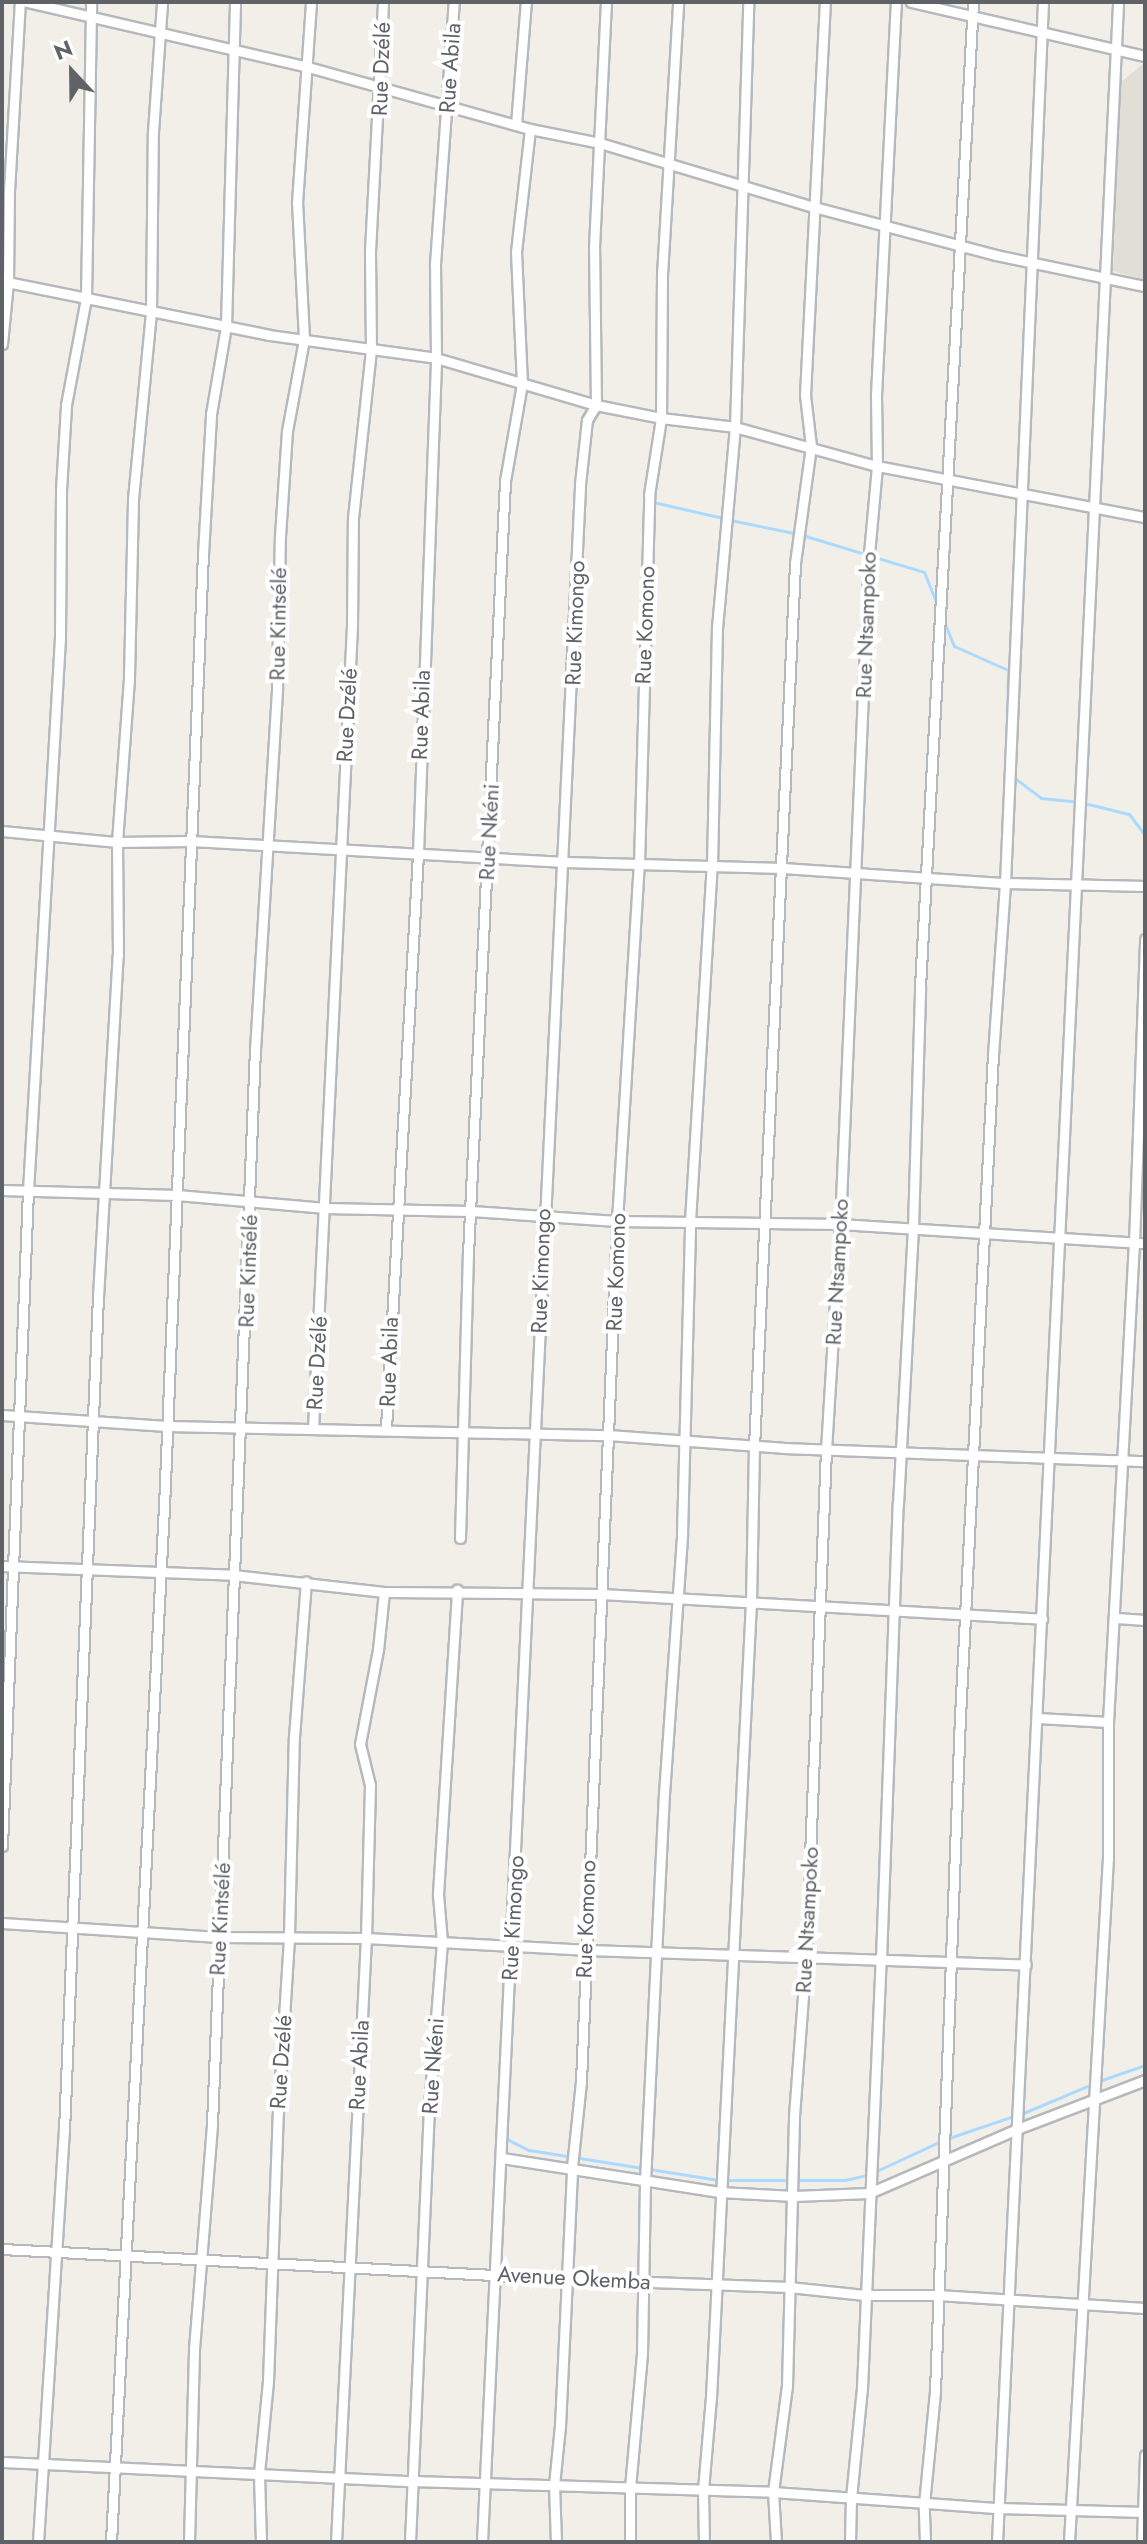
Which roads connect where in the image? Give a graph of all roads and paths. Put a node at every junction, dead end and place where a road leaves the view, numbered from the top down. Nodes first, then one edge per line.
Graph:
1 (20, 2) edge
2 (27, 2) edge
3 (91, 2) edge
4 (162, 2) edge
5 (235, 2) edge
6 (311, 2) edge
7 (383, 2) edge
8 (454, 2) edge
9 (526, 2) edge
10 (606, 2) edge
11 (678, 2) edge
12 (748, 2) edge
13 (825, 2) edge
14 (896, 2) edge
15 (911, 2) edge
16 (973, 2) edge
17 (1043, 2) edge
18 (1118, 2) edge
19 (972, 16) junction
20 (90, 17) junction
21 (160, 31) junction
22 (1042, 32) junction
23 (233, 49) junction
24 (1116, 51) junction
25 (1145, 56) edge
26 (308, 67) junction
27 (379, 88) junction
28 (448, 106) junction
29 (516, 125) junction
30 (530, 129) junction
31 (600, 143) junction
32 (668, 166) junction
33 (740, 186) junction
34 (814, 207) junction
35 (887, 225) junction
36 (960, 244) junction
37 (1031, 262) junction
38 (1106, 275) junction
39 (5, 282) edge
40 (1145, 286) edge
41 (86, 298) junction
42 (151, 311) junction
43 (226, 326) junction
44 (304, 339) junction
45 (2, 344) edge
46 (371, 349) junction
47 (436, 358) junction
48 (522, 384) junction
49 (596, 405) junction
50 (661, 418) junction
51 (735, 427) junction
52 (811, 446) junction
53 (877, 466) junction
54 (945, 479) junction
55 (1021, 494) junction
56 (1092, 506) junction
57 (1145, 517) edge
58 (2, 831) edge
59 (48, 834) junction
60 (191, 841) junction
61 (117, 842) junction
62 (269, 845) junction
63 (340, 848) junction
64 (418, 853) junction
65 (487, 857) junction
66 (565, 862) junction
67 (639, 864) junction
68 (712, 866) junction
69 (783, 868) junction
70 (856, 873) junction
71 (927, 877) junction
72 (1005, 883) junction
73 (1076, 886) junction
74 (1145, 886) edge
75 (1145, 939) edge
76 (2, 1190) edge
77 (28, 1191) junction
78 (105, 1192) junction
79 (177, 1195) junction
80 (250, 1203) junction
81 (325, 1208) junction
82 (397, 1209) junction
83 (471, 1211) junction
84 (543, 1216) junction
85 (617, 1221) junction
86 (690, 1221) junction
87 (765, 1222) junction
88 (840, 1224) junction
89 (913, 1228) junction
90 (985, 1233) junction
91 (1059, 1238) junction
92 (1140, 1243) edge
93 (2, 1415) edge
94 (19, 1415) junction
95 (93, 1419) junction
96 (167, 1426) junction
97 (242, 1427) junction
98 (386, 1428) junction
99 (313, 1429) junction
100 (463, 1432) junction
101 (535, 1434) junction
102 (608, 1435) junction
103 (684, 1441) junction
104 (754, 1447) junction
105 (826, 1450) junction
106 (901, 1451) junction
107 (974, 1454) junction
108 (1049, 1457) junction
109 (1122, 1460) junction
110 (1145, 1461) edge
111 (460, 1538) dead end
112 (2, 1566) edge
113 (16, 1567) junction
114 (87, 1569) junction
115 (161, 1573) junction
116 (233, 1575) junction
117 (306, 1581) junction
118 (457, 1590) junction
119 (384, 1592) junction
120 (527, 1593) junction
121 (601, 1594) junction
122 (676, 1598) junction
123 (751, 1602) junction
124 (820, 1606) junction
125 (894, 1610) junction
126 (965, 1614) junction
127 (1116, 1618) junction
128 (1042, 1619) junction
129 (1145, 1620) edge
130 (1038, 1718) junction
131 (1108, 1722) junction
132 (2, 1846) edge
133 (2, 1923) edge
134 (73, 1929) junction
135 (142, 1933) junction
136 (289, 1936) junction
137 (219, 1937) junction
138 (366, 1938) junction
139 (442, 1942) junction
140 (512, 1946) junction
141 (585, 1950) junction
142 (658, 1953) junction
143 (732, 1956) junction
144 (806, 1958) junction
145 (881, 1959) junction
146 (951, 1964) junction
147 (1026, 1965) junction
148 (1145, 2080) edge
149 (1093, 2099) junction
150 (1017, 2129) junction
151 (502, 2158) junction
152 (942, 2161) junction
153 (572, 2167) junction
154 (645, 2181) junction
155 (719, 2192) junction
156 (869, 2193) junction
157 (794, 2196) junction
158 (2, 2249) edge
159 (57, 2252) junction
160 (128, 2256) junction
161 (200, 2261) junction
162 (274, 2264) junction
163 (349, 2266) junction
164 (423, 2269) junction
165 (496, 2274) junction
166 (569, 2279) junction
167 (642, 2282) junction
168 (716, 2284) junction
169 (789, 2287) junction
170 (865, 2295) junction
171 (937, 2295) junction
172 (1009, 2300) junction
173 (1085, 2305) junction
174 (1145, 2308) edge
175 (1145, 2455) edge
176 (2, 2462) edge
177 (41, 2463) junction
178 (114, 2466) junction
179 (189, 2470) junction
180 (259, 2473) junction
181 (339, 2475) junction
182 (412, 2481) junction
183 (484, 2482) junction
184 (554, 2485) junction
185 (630, 2488) junction
186 (703, 2490) junction
187 (773, 2492) junction
188 (851, 2498) junction
189 (924, 2504) junction
190 (998, 2508) junction
191 (1070, 2510) junction
192 (1143, 2512) edge
193 (38, 2542) edge
194 (111, 2542) edge
195 (189, 2542) edge
196 (261, 2542) edge
197 (336, 2542) edge
198 (410, 2542) edge
199 (482, 2542) edge
200 (556, 2542) edge
201 (630, 2542) edge
202 (704, 2542) edge
203 (776, 2542) edge
204 (850, 2542) edge
205 (925, 2542) edge
206 (997, 2542) edge
207 (1069, 2542) edge
208 (1142, 2542) edge

1 - 39 street
2 - 20 street
3 - 20 street
4 - 21 street
5 - 23 street
6 - 26 street, Rue Kintsélé
7 - 27 street, Rue Dzélé
8 - 28 street, Rue Abila
9 - 29 street
10 - 31 street, Rue Kimongo
11 - 32 street, Rue Komono
12 - 33 street
13 - 34 street
14 - 35 street, Rue Ntsampoko
15 - 19 street
16 - 19 street
17 - 22 street
18 - 24 street
19 - 22 street
19 - 36 street
20 - 21 street
20 - 41 street
21 - 23 street
21 - 42 street
22 - 24 street
22 - 37 street
23 - 26 street
23 - 43 street
24 - 25 street
24 - 38 street
26 - 27 street
26 - 44 street, Rue Kintsélé
27 - 28 street
27 - 46 street, Rue Dzélé
28 - 29 street
28 - 47 street, Rue Abila
29 - 30 street
30 - 31 street
30 - 48 street, Rue Nkéni
31 - 32 street
31 - 49 street, Rue Kimongo
32 - 33 street
32 - 50 street, Rue Komono
33 - 34 street
33 - 51 street
34 - 35 street
34 - 52 street
35 - 36 street
35 - 53 street, Rue Ntsampoko
36 - 37 street
36 - 54 street
37 - 38 street
37 - 55 street
38 - 40 street
38 - 56 street
39 - 41 street
39 - 45 street
41 - 42 street
41 - 59 street
42 - 43 street
42 - 61 street
43 - 44 street
43 - 60 street
44 - 46 street
44 - 62 street, Rue Kintsélé
46 - 47 street
46 - 63 street, Rue Dzélé
47 - 48 street
47 - 64 street, Rue Abila
48 - 49 street
48 - 65 street, Rue Nkéni
49 - 50 street
49 - 66 street, Rue Kimongo
50 - 51 street
50 - 67 street, Rue Komono
51 - 52 street
51 - 68 street
52 - 53 street
52 - 69 street
53 - 54 street
53 - 70 street, Rue Ntsampoko
54 - 55 street
54 - 71 street
55 - 56 street
55 - 72 street
56 - 57 street
56 - 73 street
58 - 59 street
59 - 61 street
59 - 77 street
60 - 61 street
60 - 62 street
60 - 79 street
61 - 78 street
62 - 63 street
62 - 80 street, Rue Kintsélé
63 - 64 street
63 - 81 street, Rue Dzélé
64 - 65 street
64 - 82 street, Rue Abila
65 - 66 street
65 - 83 street, Rue Nkéni
66 - 67 street
66 - 84 street, Rue Kimongo
67 - 68 street
67 - 85 street, Rue Komono
68 - 69 street
68 - 86 street
69 - 70 street
69 - 87 street
70 - 71 street
70 - 88 street, Rue Ntsampoko
71 - 72 street
71 - 89 street
72 - 73 street
72 - 90 street
73 - 74 street
73 - 91 street
75 - 92 street
76 - 77 street
77 - 78 street
77 - 94 street
78 - 79 street
78 - 95 street
79 - 80 street
79 - 96 street
80 - 81 street
80 - 97 street, Rue Kintsélé
81 - 82 street
81 - 99 street, Rue Dzélé
82 - 83 street
82 - 98 street, Rue Abila
83 - 84 street
83 - 100 street, Rue Nkéni
84 - 85 street
84 - 101 street, Rue Kimongo
85 - 86 street
85 - 102 street, Rue Komono
86 - 87 street
86 - 103 street
87 - 88 street
87 - 104 street
88 - 89 street
88 - 105 street, Rue Ntsampoko
89 - 90 street
89 - 106 street
90 - 91 street
90 - 107 street
91 - 92 street
91 - 108 street
92 - 109 street
93 - 94 street
94 - 95 street
94 - 113 street
95 - 96 street
95 - 114 street
96 - 97 street
96 - 115 street
97 - 99 street
97 - 116 street, Rue Kintsélé
98 - 99 street
98 - 100 street
100 - 101 street
100 - 111 street, Rue Nkéni
101 - 102 street
101 - 120 street, Rue Kimongo
102 - 103 street
102 - 121 street, Rue Komono
103 - 104 street
103 - 122 street
104 - 105 street
104 - 123 street
105 - 106 street
105 - 124 street, Rue Ntsampoko
106 - 107 street
106 - 125 street
107 - 108 street
107 - 126 street
108 - 109 street
108 - 128 street
109 - 110 street
109 - 127 street
112 - 113 street
113 - 114 street
113 - 132 street
114 - 115 street
114 - 134 street
115 - 116 street
115 - 135 street
116 - 117 street
116 - 137 street, Rue Kintsélé
117 - 119 street
117 - 136 street, Rue Dzélé
118 - 119 street
118 - 120 street
118 - 139 street, Rue Nkéni
119 - 138 street, Rue Abila
120 - 121 street
120 - 140 street, Rue Kimongo
121 - 122 street
121 - 141 street, Rue Komono
122 - 123 street
122 - 142 street
123 - 124 street
123 - 143 street
124 - 125 street
124 - 144 street, Rue Ntsampoko
125 - 126 street
125 - 145 street
126 - 128 street
126 - 146 street
127 - 129 street
127 - 131 street
128 - 130 street
130 - 131 street
130 - 147 street
131 - 149 street
133 - 134 street
134 - 135 street
134 - 159 street
135 - 137 street
135 - 160 street
136 - 137 street
136 - 138 street
136 - 162 street, Rue Dzélé
137 - 161 street, Rue Kintsélé
138 - 139 street
138 - 163 street, Rue Abila
139 - 140 street
139 - 164 street, Rue Nkéni
140 - 141 street
140 - 151 street, Rue Kimongo
141 - 142 street
141 - 153 street, Rue Komono
142 - 143 street
142 - 154 street
143 - 144 street
143 - 155 street
144 - 145 street
144 - 157 street, Rue Ntsampoko
145 - 146 street
145 - 156 street
146 - 147 street
146 - 152 street
147 - 150 street
148 - 149 street
149 - 150 street
149 - 173 street
150 - 152 street
150 - 172 street
151 - 153 street
151 - 165 street, Rue Kimongo
152 - 156 street
152 - 171 street
153 - 154 street
153 - 166 street, Rue Komono
154 - 155 street
154 - 167 street
155 - 157 street
155 - 168 street
156 - 157 street
156 - 170 street
157 - 169 street, Rue Ntsampoko
158 - 159 street, Avenue Okemba
159 - 160 street, Avenue Okemba
159 - 177 street
160 - 161 street, Avenue Okemba
160 - 178 street
161 - 162 street, Avenue Okemba
161 - 179 street, Rue Kintsélé
162 - 163 street, Avenue Okemba
162 - 180 street, Rue Dzélé
163 - 164 street, Avenue Okemba
163 - 181 street, Rue Abila
164 - 165 street, Avenue Okemba
164 - 182 street, Rue Nkéni
165 - 166 street, Avenue Okemba
165 - 183 street, Rue Kimongo
166 - 167 street, Avenue Okemba
166 - 184 street, Rue Komono
167 - 168 street, Avenue Okemba
167 - 185 street
168 - 169 street, Avenue Okemba
168 - 186 street
169 - 170 street, Avenue Okemba
169 - 187 street, Rue Ntsampoko
170 - 171 street, Avenue Okemba
170 - 188 street
171 - 172 street, Avenue Okemba
171 - 189 street
172 - 173 street, Avenue Okemba
172 - 190 street
173 - 174 street, Avenue Okemba
173 - 191 street
175 - 192 street
176 - 177 street
177 - 178 street
177 - 193 street
178 - 179 street
178 - 194 street
179 - 180 street
179 - 195 street, Rue Kintsélé
180 - 181 street
180 - 196 street, Rue Dzélé
181 - 182 street
181 - 197 street, Rue Abila
182 - 183 street
182 - 198 street, Rue Nkéni
183 - 184 street
183 - 199 street, Rue Kimongo
184 - 185 street
184 - 200 street, Rue Komono
185 - 186 street
185 - 201 street
186 - 187 street
186 - 202 street
187 - 188 street
187 - 203 street, Rue Ntsampoko
188 - 189 street
188 - 204 street
189 - 190 street
189 - 205 street
190 - 191 street
190 - 206 street
191 - 192 street
191 - 207 street
192 - 208 street

